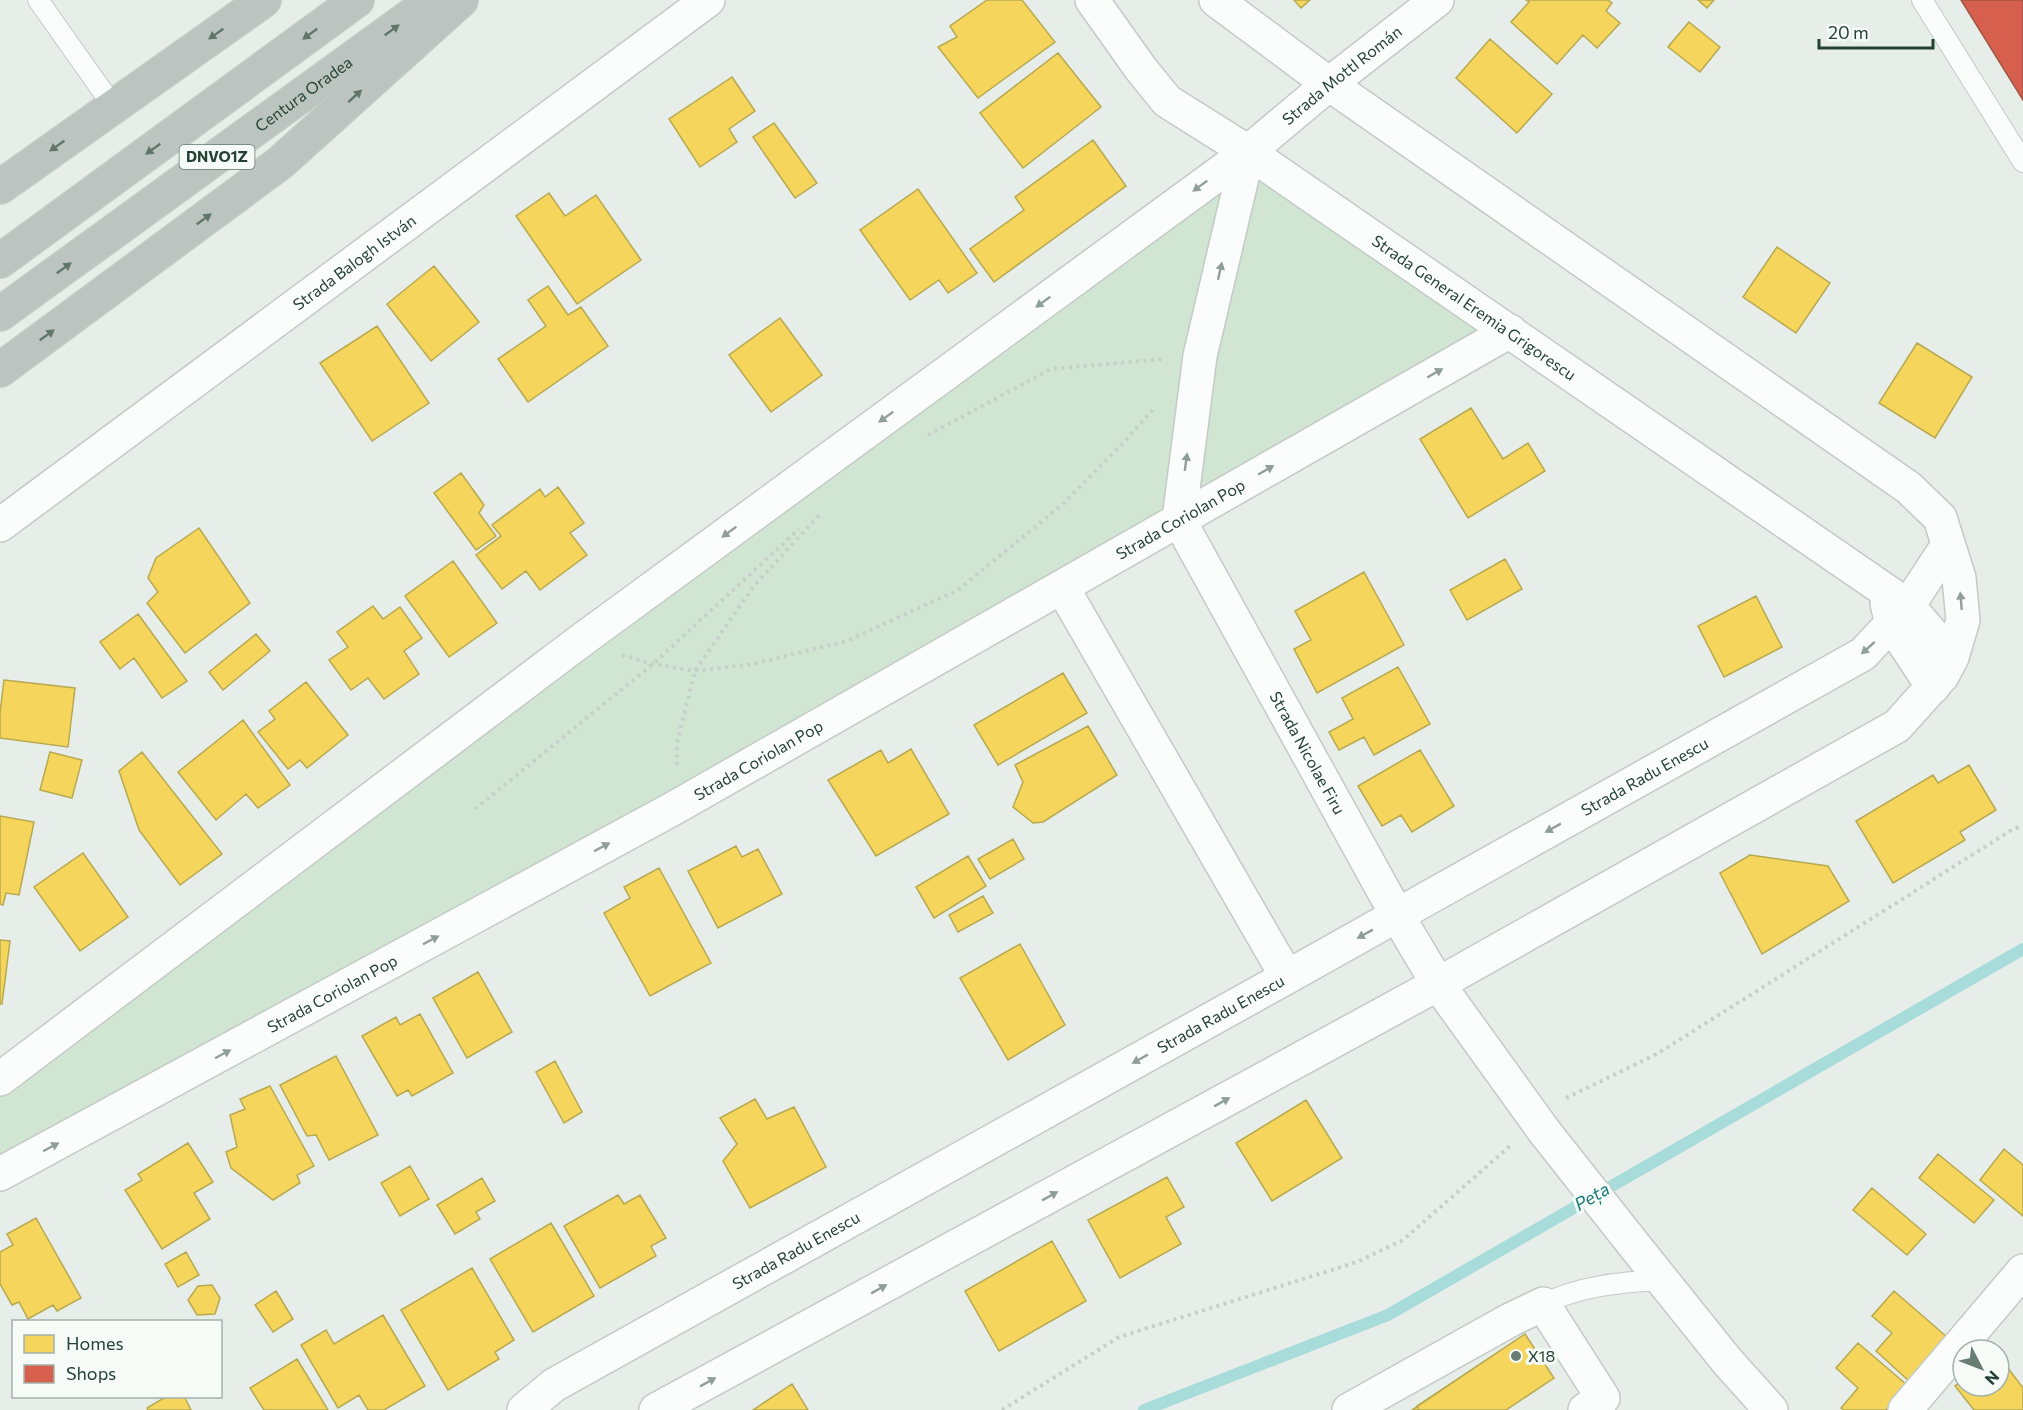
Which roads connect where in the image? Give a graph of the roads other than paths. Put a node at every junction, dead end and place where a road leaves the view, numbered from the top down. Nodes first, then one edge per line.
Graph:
1 (38, 0) edge
2 (264, 0) edge
3 (357, 0) edge
4 (433, 0) edge
5 (461, 0) edge
6 (708, 0) edge
7 (1092, 0) edge
8 (1216, 0) edge
9 (1437, 0) edge
10 (1922, 0) edge
11 (1329, 84) junction
12 (113, 106) junction
13 (1248, 152) junction
14 (2023, 162) edge
15 (0, 187) edge
16 (0, 261) edge
17 (0, 314) edge
18 (1510, 331) junction
19 (0, 370) edge
20 (1179, 520) junction
21 (0, 525) edge
22 (1948, 545) junction
23 (1062, 587) junction
24 (1894, 607) junction
25 (1952, 657) junction
26 (1933, 687) junction
27 (1397, 915) junction
28 (1287, 977) junction
29 (1438, 984) junction
30 (0, 1079) edge
31 (0, 1174) edge
32 (2023, 1271) edge
33 (1662, 1280) junction
34 (1543, 1304) junction
35 (1594, 1404) edge
36 (524, 1410) edge
37 (656, 1410) edge
38 (1349, 1410) edge
39 (1771, 1410) edge
40 (1905, 1410) edge

1 - 12 lane
2 -> 12 highway
3 -> 16 highway, DNVO1Z
17 -> 4 highway, Centura Oradea / DNVO1Z
19 -> 5 highway
6 - 21 street, Strada Balogh István
7 - 13 street, Strada General Eremia Grigorescu
8 - 11 street
9 - 11 street, Strada Mottl Román
10 - 14 lane
11 - 13 street, Strada Mottl Román
11 - 22 street
12 -> 15 highway
13 - 18 street, Strada General Eremia Grigorescu
20 -> 13 street
13 -> 30 street
20 -> 18 street, Strada Coriolan Pop
18 - 24 street, Strada General Eremia Grigorescu
20 - 23 street, Strada Coriolan Pop
20 - 27 street, Strada Nicolae Firu
22 - 24 street, Strada Radu Enescu
25 -> 22 street
23 - 28 street
31 -> 23 street, Strada Coriolan Pop
24 - 25 street, Strada General Eremia Grigorescu
24 - 26 street, Strada General Eremia Grigorescu
24 -> 27 street, Strada Radu Enescu
25 - 26 street
26 - 29 street
27 -> 28 street, Strada Radu Enescu
27 - 29 street, Strada Nicolae Firu
28 -> 36 street, Strada Radu Enescu
29 - 33 street, Strada Nicolae Firu
37 -> 29 street
32 - 40 street
33 - 34 lane
33 - 39 street, Strada Nicolae Firu
34 - 35 street
34 - 38 street

